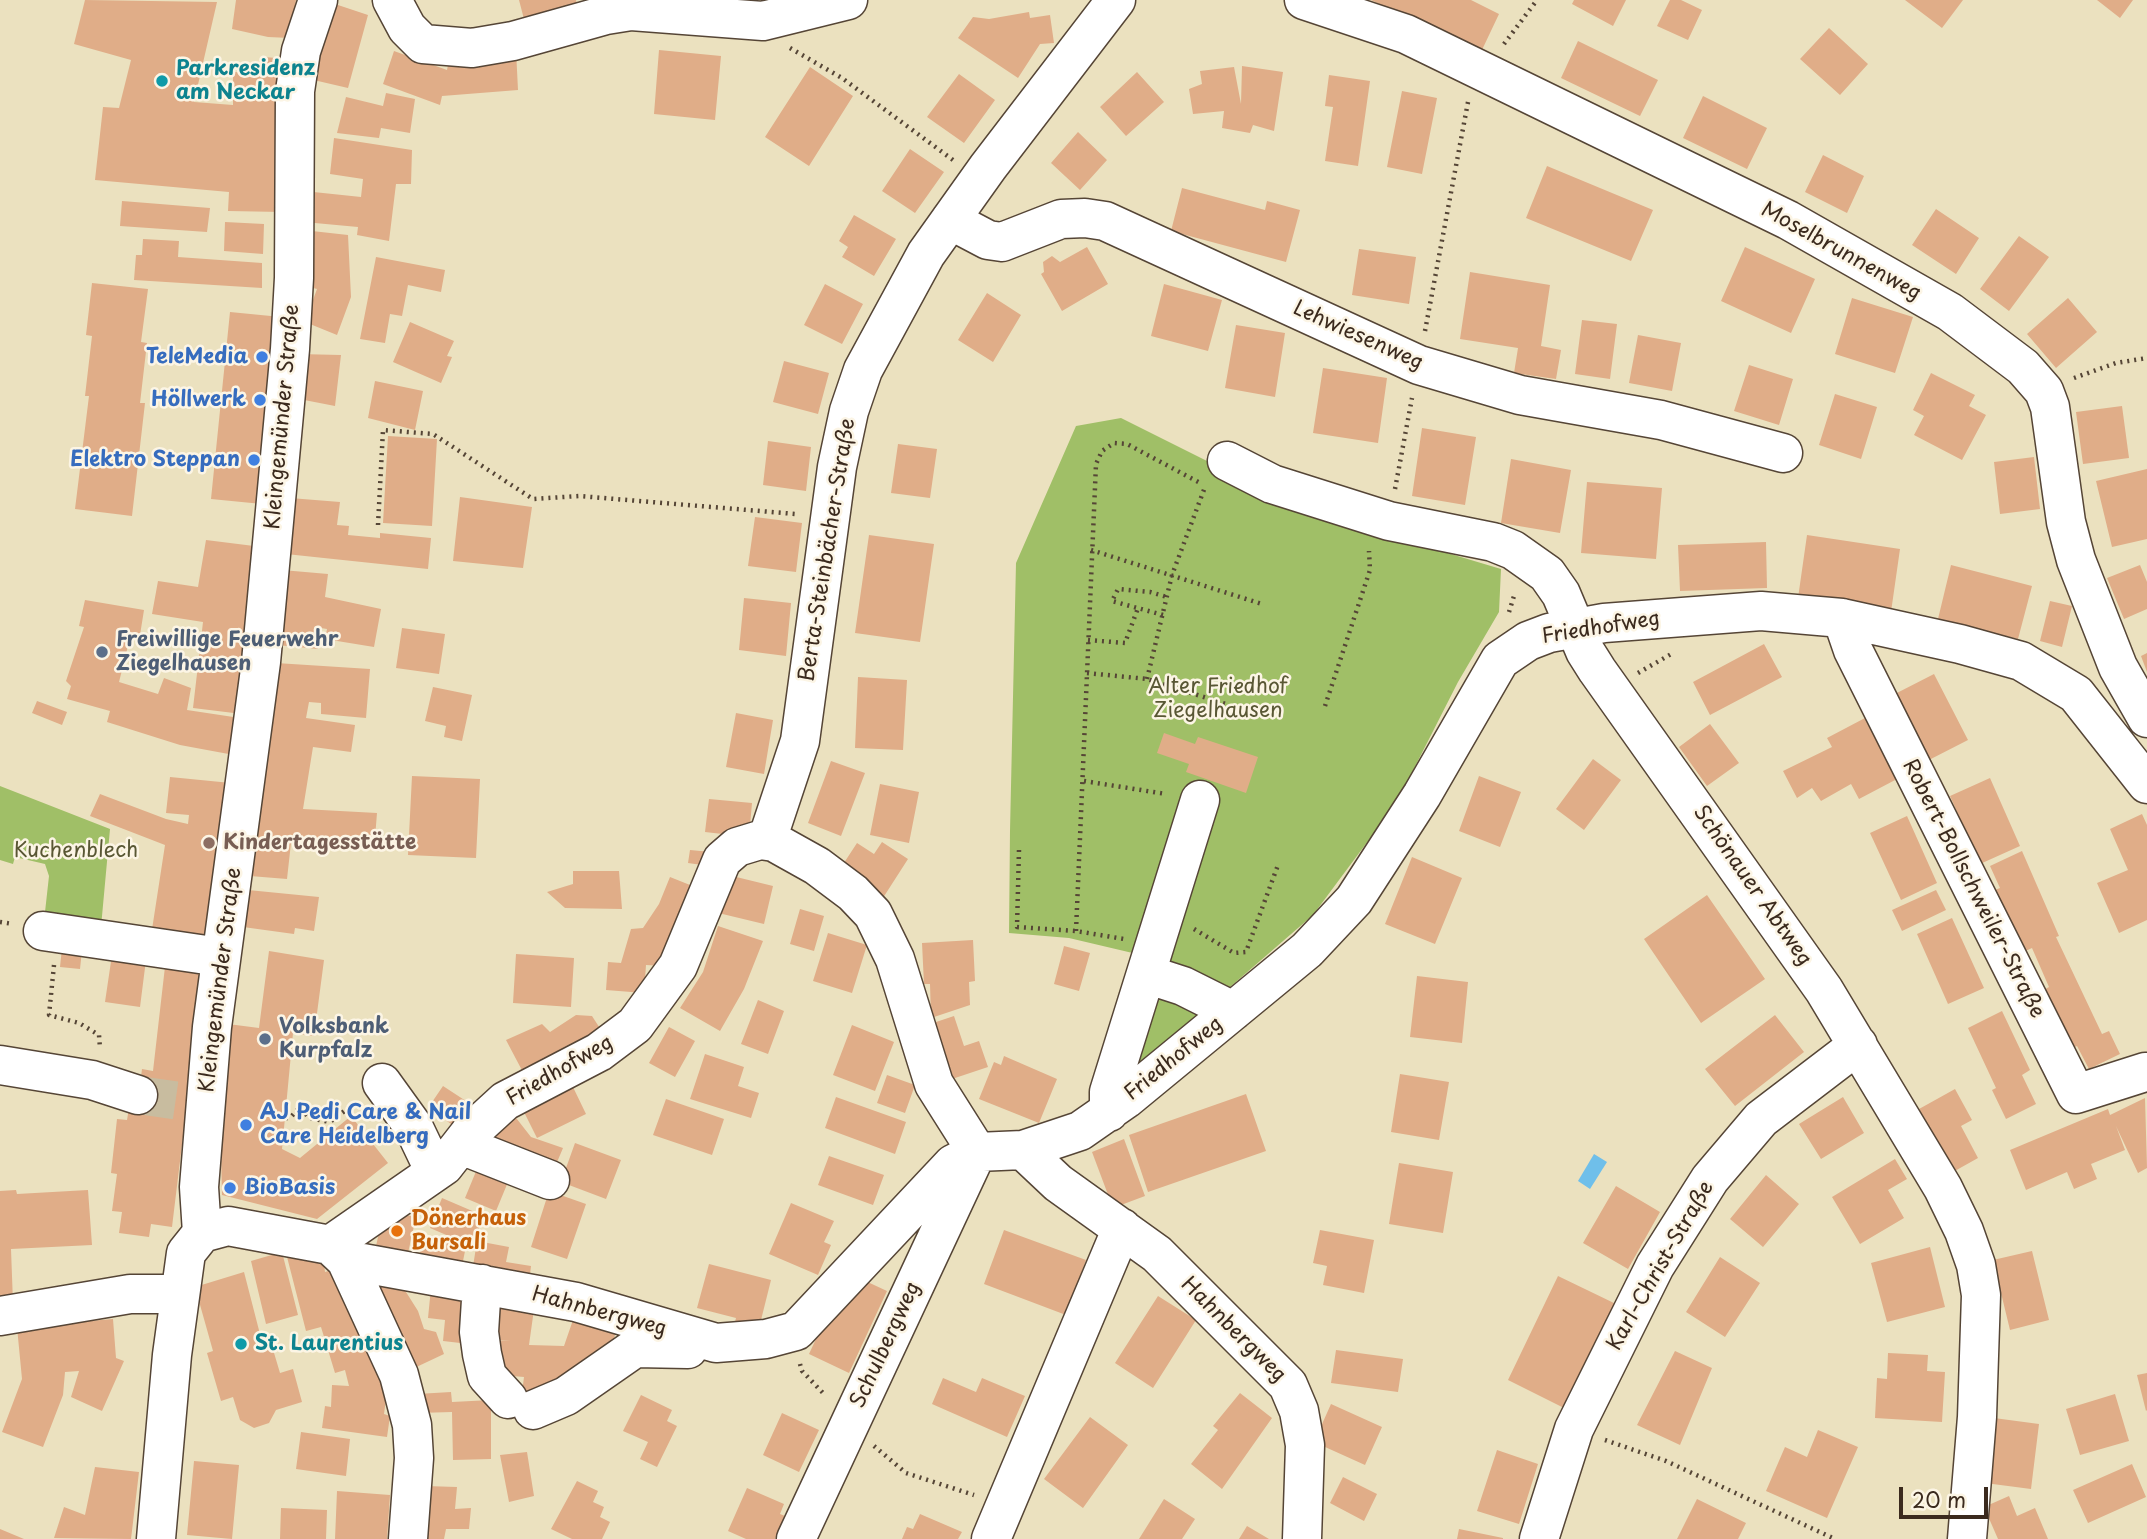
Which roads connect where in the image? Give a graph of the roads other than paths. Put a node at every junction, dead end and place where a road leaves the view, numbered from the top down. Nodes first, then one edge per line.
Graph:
1 (318, 0) edge
2 (393, 0) edge
3 (848, 0) edge
4 (1116, 0) edge
5 (1304, 0) edge
6 (950, 220) junction
7 (1783, 453) dead end
8 (1216, 479) road end
9 (1842, 618) junction
10 (1575, 629) junction
11 (2147, 718) edge
12 (2147, 784) edge
13 (1200, 800) road end
14 (767, 840) junction
15 (50, 932) road end
16 (1155, 946) junction
17 (220, 957) junction
18 (1233, 1011) junction
19 (1858, 1045) junction
20 (0, 1065) edge
21 (2145, 1072) edge
22 (382, 1083) road end
23 (121, 1090) tunnel mouth
24 (1109, 1112) junction
25 (461, 1145) junction
26 (1023, 1150) junction
27 (977, 1152) junction
28 (435, 1172) junction
29 (550, 1180) dead end
30 (1122, 1228) junction
31 (202, 1233) junction
32 (338, 1252) junction
33 (482, 1284) junction
34 (179, 1294) junction
35 (0, 1316) edge
36 (716, 1343) junction
37 (156, 1539) edge
38 (408, 1539) edge
39 (796, 1539) edge
40 (991, 1539) edge
41 (1302, 1539) edge
42 (1539, 1539) edge
43 (1967, 1539) edge

1 - 17 street, Kleingemünder Straße
2 - 3 street
4 - 6 street, Berta-Steinbächer-Straße
5 - 11 street, Moselbrunnenweg
6 - 7 street, Lehwiesenweg
6 - 14 street, Berta-Steinbächer-Straße
8 - 10 street, Schönauer Abtweg
9 - 10 street, Friedhofweg
9 - 12 street, Friedhofweg
9 - 21 street, Robert-Bollschweiler-Straße
10 - 18 street, Friedhofweg
10 - 19 street, Schönauer Abtweg
13 - 16 street
14 - 25 street, Friedhofweg
14 - 27 street
15 - 17 street
16 - 18 street
16 - 24 street
17 - 31 street, Kleingemünder Straße
18 - 24 street, Friedhofweg
19 - 42 street, Karl-Christ-Straße
19 - 43 street, Schönauer Abtweg
20 - 23 street
22 - 28 street
24 - 26 street, Friedhofweg
25 - 28 street, Friedhofweg
25 - 29 street
26 - 27 street, Friedhofweg
26 - 30 street, Hahnbergweg
27 - 36 street, Hahnbergweg
27 - 39 street, Schulbergweg
28 - 32 street, Friedhofweg
30 - 40 street
30 - 41 street, Hahnbergweg
31 - 32 street, Hahnbergweg
31 - 34 street
32 - 33 street, Hahnbergweg
32 - 38 street
33 - 36 street, Hahnbergweg
33 - 36 street, Hahnbergweg
34 - 35 street
34 - 37 street

